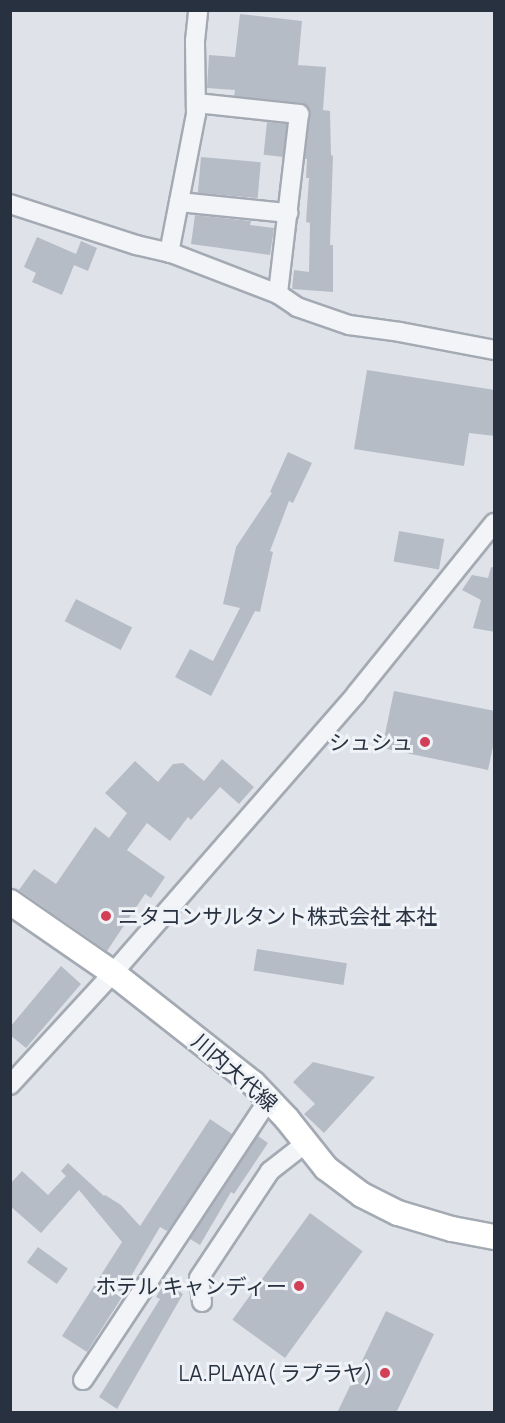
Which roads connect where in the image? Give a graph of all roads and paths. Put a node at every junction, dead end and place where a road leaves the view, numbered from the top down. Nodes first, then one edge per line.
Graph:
1 (198, 10) edge
2 (196, 103) junction
3 (179, 202) junction
4 (10, 204) edge
5 (288, 213) junction
6 (169, 253) junction
7 (278, 294) junction
8 (495, 350) edge
9 (495, 523) edge
10 (10, 902) edge
11 (112, 973) junction
12 (10, 1085) edge
13 (269, 1099) junction
14 (306, 1143) junction
15 (495, 1237) edge
16 (202, 1302) dead end
17 (83, 1380) dead end

1 - 2 street
2 - 3 street
2 - 5 street
3 - 5 street
3 - 6 street
4 - 6 street
5 - 7 street
6 - 7 street
7 - 8 street
9 - 11 street
10 - 11 main road, 川内大代線
11 - 12 street
11 - 13 main road, 川内大代線
13 - 14 main road, 川内大代線
13 - 17 street
14 - 15 main road, 川内大代線
14 - 16 street

